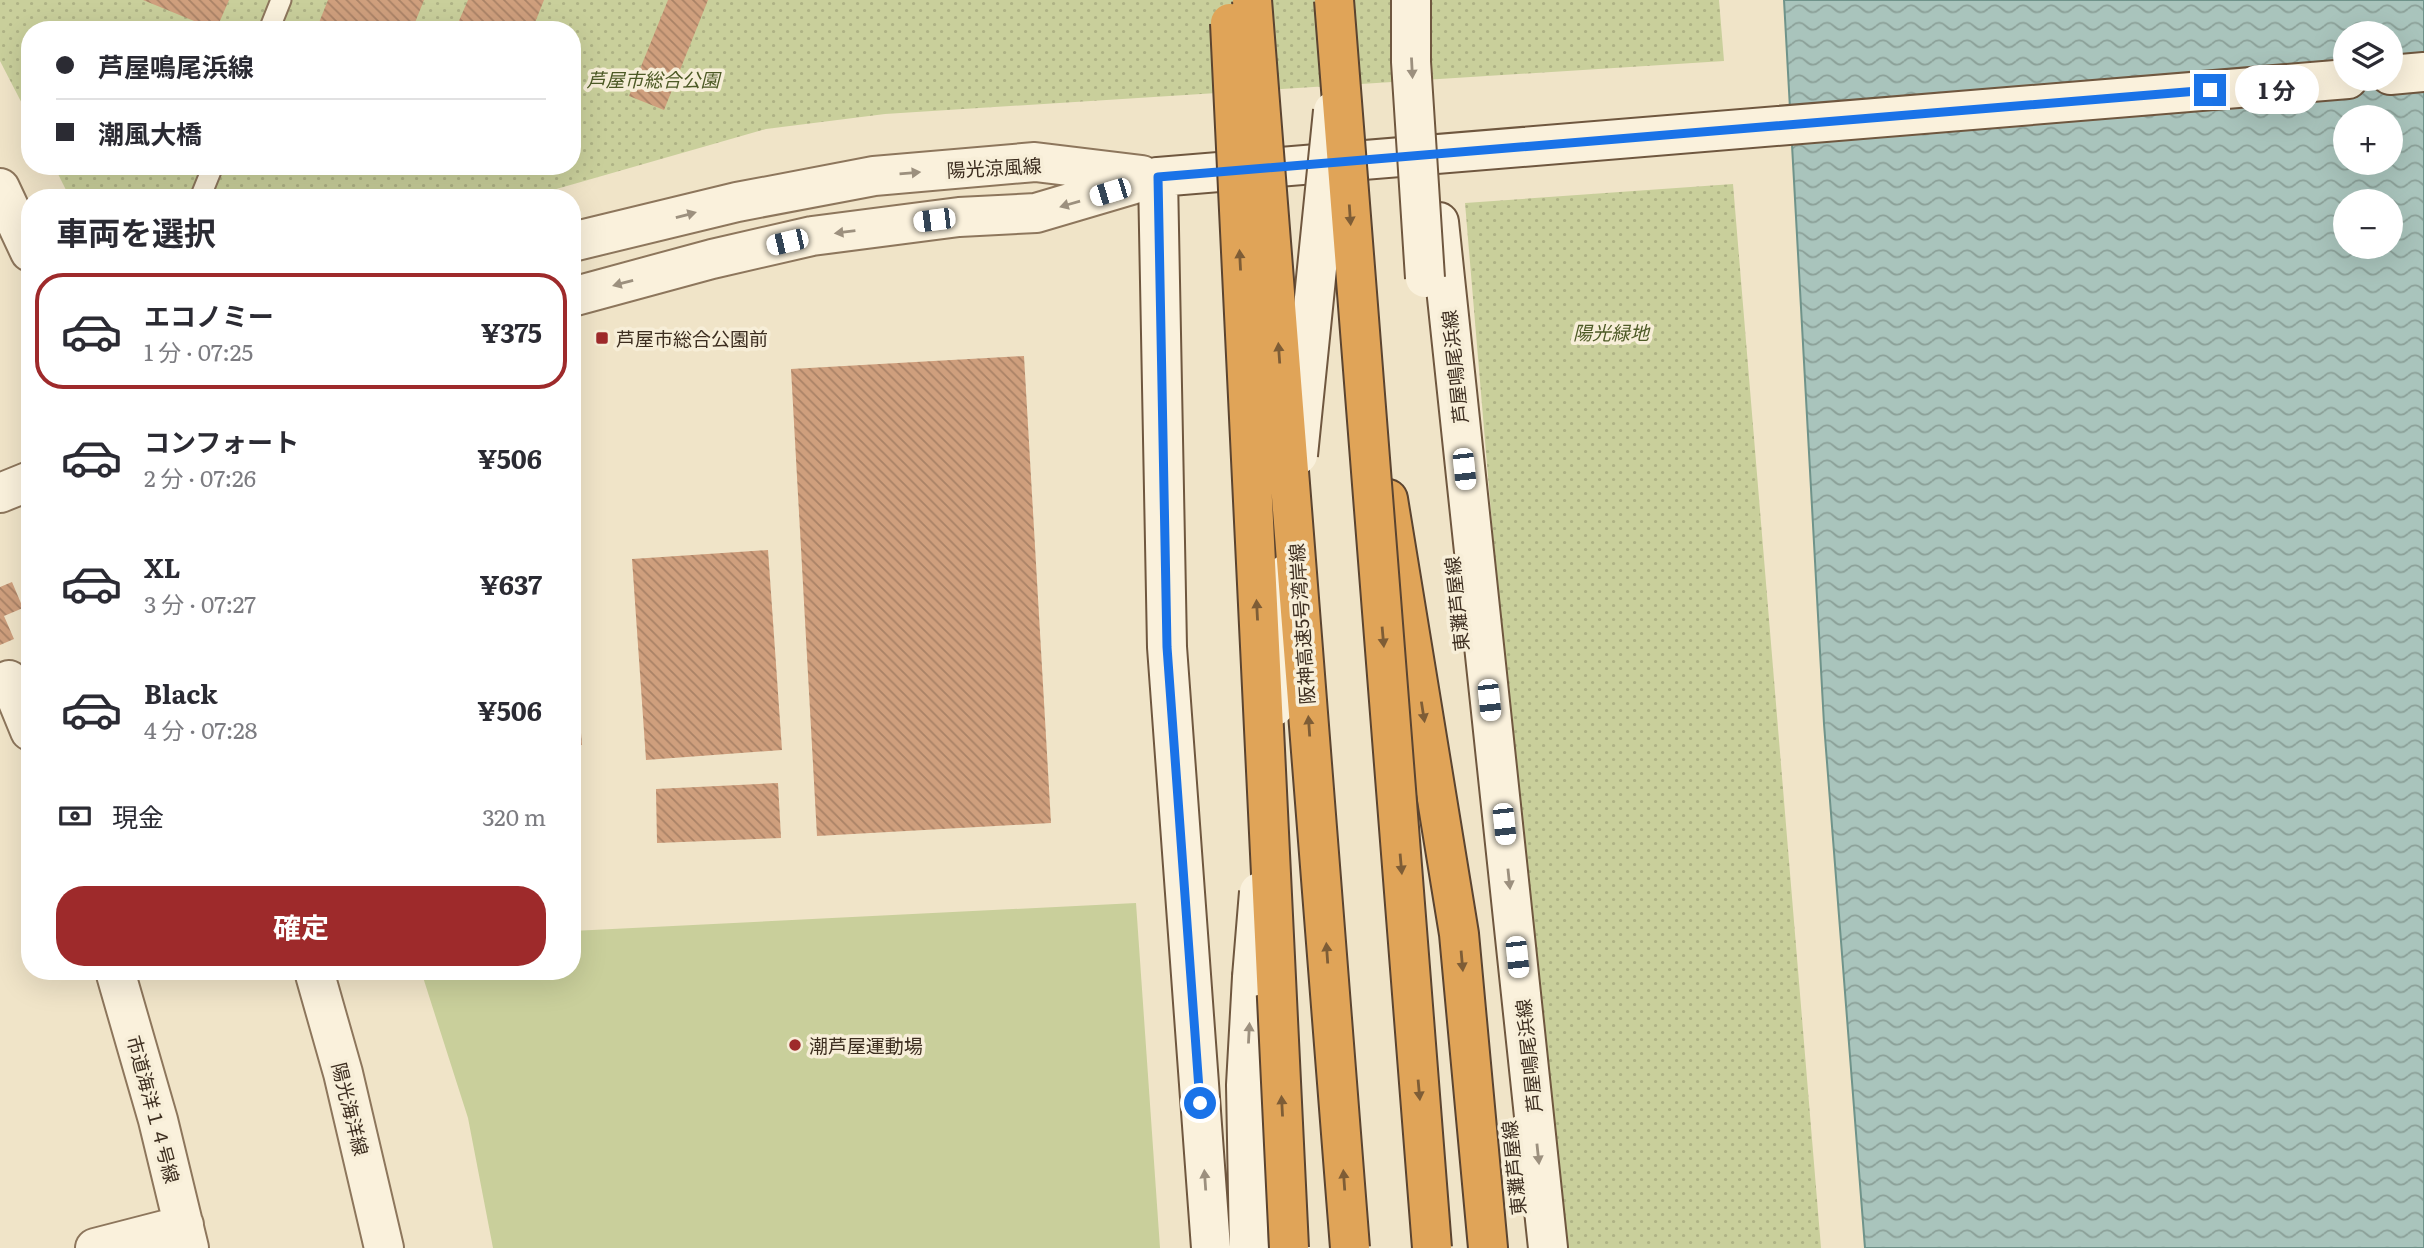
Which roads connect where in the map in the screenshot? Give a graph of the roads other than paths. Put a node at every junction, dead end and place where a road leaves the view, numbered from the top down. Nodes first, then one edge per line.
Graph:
1 (281, 0) edge
2 (1230, 0) edge
3 (1252, 0) edge
4 (1334, 0) edge
5 (1345, 0) edge
6 (1411, 0) edge
7 (273, 21) edge
8 (2424, 72) edge
9 (2403, 74) edge
10 (2333, 80) edge
11 (1432, 154) junction
12 (1158, 177) junction
13 (0, 188) edge
14 (21, 233) edge
15 (581, 240) edge
16 (581, 295) edge
17 (1357, 306) junction
18 (21, 485) edge
19 (0, 493) edge
20 (4, 682) edge
21 (21, 714) edge
22 (119, 980) edge
23 (317, 980) edge
24 (187, 1236) edge
25 (95, 1248) edge
26 (384, 1248) edge
27 (1211, 1248) edge
28 (1249, 1248) edge
29 (1289, 1248) edge
30 (1350, 1248) edge
31 (1432, 1248) edge
32 (1489, 1248) edge
33 (1521, 1248) edge
34 (1548, 1248) edge

1 - 7 lane
29 -> 2 highway, bridge
30 -> 3 highway, 阪神高速5号湾岸線, bridge
4 -> 17 highway, bridge
28 -> 5 main road, bridge
6 -> 33 main road, 東灘芦屋線, bridge
8 - 9 main road
10 - 11 main road
11 - 12 main road
11 -> 34 main road, 芦屋鳴尾浜線
15 -> 12 main road, 陽光涼風線
12 -> 16 main road
27 -> 12 main road
13 - 14 main road
17 -> 31 highway, bridge
17 -> 32 highway, bridge
18 - 19 main road
20 - 21 main road
22 - 24 main road, 市道海洋１４号線
23 - 26 main road, 陽光海洋線
24 - 25 main road

